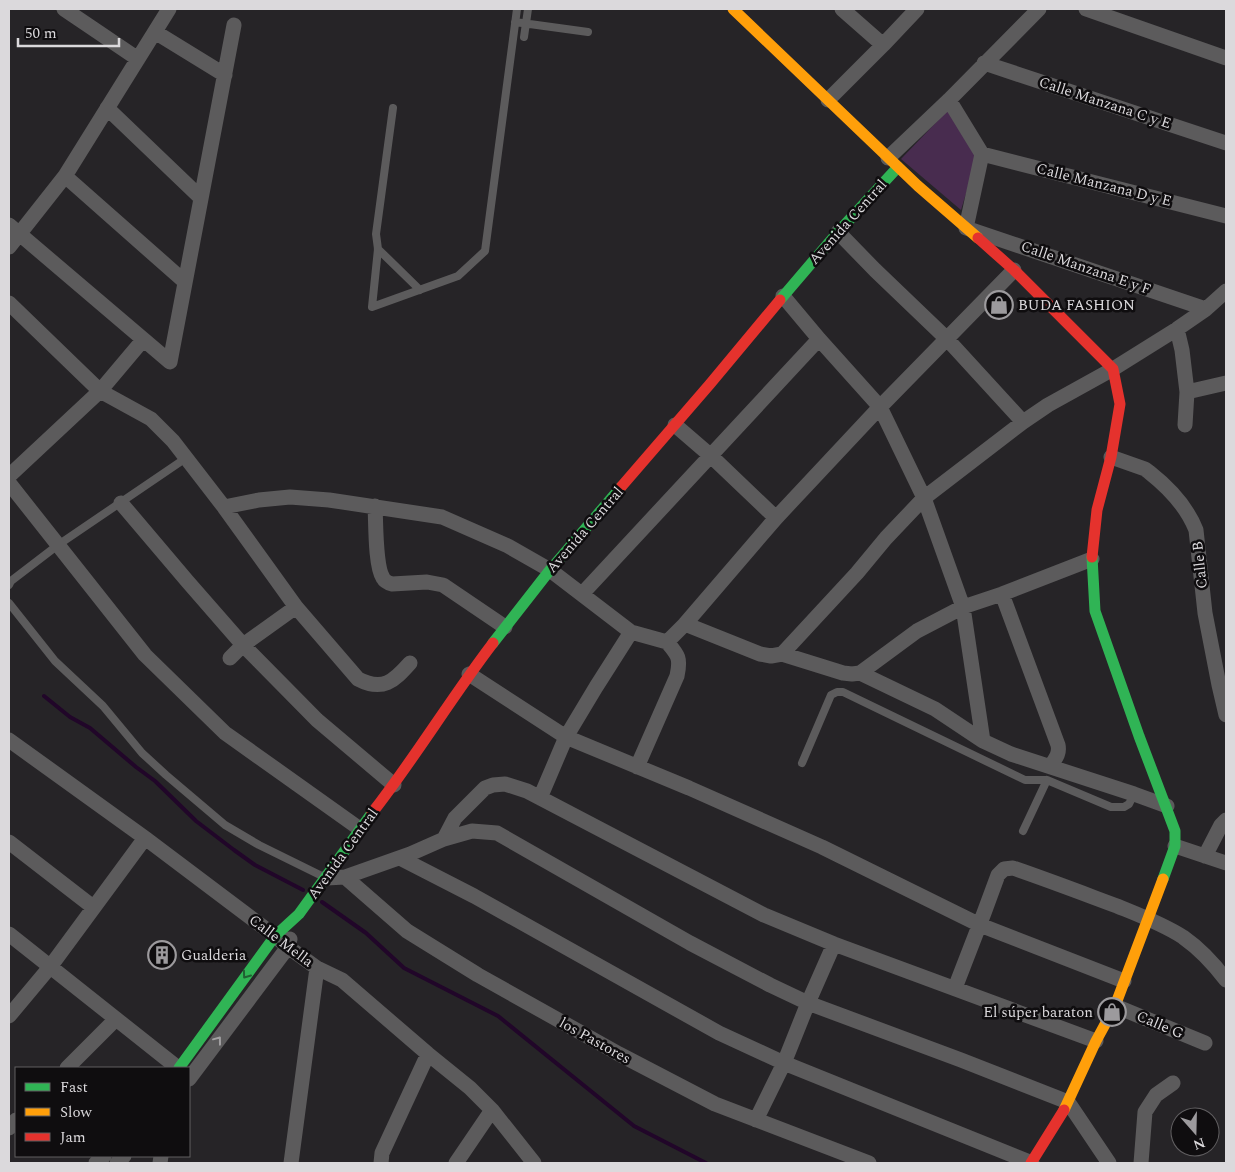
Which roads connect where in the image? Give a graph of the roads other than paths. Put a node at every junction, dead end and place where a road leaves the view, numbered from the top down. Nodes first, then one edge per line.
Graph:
1 (64, 9) edge
2 (169, 9) edge
3 (517, 9) edge
4 (528, 9) edge
5 (733, 9) edge
6 (842, 9) edge
7 (917, 9) edge
8 (1039, 9) edge
9 (1086, 9) edge
10 (515, 22) junction
11 (526, 24) junction
12 (234, 25) dead end
13 (155, 32) junction
14 (588, 32) dead end
15 (524, 37) dead end
16 (883, 45) junction
17 (1226, 58) edge
18 (138, 59) junction
19 (984, 63) junction
20 (225, 75) junction
21 (828, 100) junction
22 (949, 100) junction
23 (107, 108) junction
24 (393, 108) dead end
25 (1226, 143) edge
26 (982, 154) junction
27 (893, 162) junction
28 (65, 176) junction
29 (201, 198) junction
30 (1226, 216) edge
31 (966, 228) junction
32 (14, 230) edge
33 (838, 232) junction
34 (9, 247) edge
35 (378, 249) junction
36 (1014, 270) junction
37 (185, 282) junction
38 (420, 290) junction
39 (1226, 291) edge
40 (783, 296) junction
41 (9, 303) edge
42 (1206, 308) junction
43 (1177, 329) junction
44 (819, 339) junction
45 (947, 339) junction
46 (143, 340) junction
47 (1113, 370) junction
48 (1226, 383) edge
49 (100, 392) junction
50 (1187, 392) junction
51 (880, 407) junction
52 (1023, 422) junction
53 (1184, 424) dead end
54 (675, 425) junction
55 (711, 456) junction
56 (1111, 457) junction
57 (186, 458) junction
58 (9, 476) edge
59 (9, 482) edge
60 (924, 498) junction
61 (121, 503) junction
62 (376, 506) junction
63 (224, 507) junction
64 (776, 518) junction
65 (58, 545) junction
66 (1092, 559) junction
67 (550, 570) junction
68 (9, 585) edge
69 (582, 594) junction
70 (1002, 594) junction
71 (9, 602) edge
72 (296, 607) junction
73 (963, 607) junction
74 (685, 624) junction
75 (505, 627) junction
76 (631, 632) junction
77 (667, 642) junction
78 (244, 644) junction
79 (782, 654) junction
80 (230, 658) dead end
81 (410, 663) dead end
82 (469, 674) junction
83 (860, 674) junction
84 (1226, 714) edge
85 (566, 738) junction
86 (9, 740) edge
87 (983, 740) junction
88 (802, 763) dead end
89 (637, 767) junction
90 (1049, 773) junction
91 (394, 785) junction
92 (540, 798) junction
93 (1167, 806) junction
94 (1226, 820) edge
95 (360, 829) junction
96 (1023, 831) dead end
97 (145, 838) junction
98 (444, 839) junction
99 (9, 842) edge
100 (1175, 846) junction
101 (1205, 856) junction
102 (400, 858) junction
103 (1226, 863) edge
104 (345, 877) junction
105 (326, 878) junction
106 (92, 908) junction
107 (298, 914) junction
108 (1148, 919) junction
109 (980, 925) junction
110 (9, 934) edge
111 (275, 936) junction
112 (834, 944) junction
113 (288, 947) junction
114 (50, 966) junction
115 (317, 968) junction
116 (1226, 980) edge
117 (1124, 981) junction
118 (955, 988) junction
119 (808, 1003) junction
120 (1115, 1006) junction
121 (9, 1016) edge
122 (116, 1019) junction
123 (1096, 1041) junction
124 (1205, 1043) dead end
125 (428, 1054) junction
126 (784, 1063) junction
127 (68, 1067) edge
128 (177, 1067) edge
129 (179, 1067) edge
130 (190, 1078) edge
131 (1173, 1083) dead end
132 (1068, 1102) junction
133 (492, 1110) junction
134 (756, 1120) junction
135 (291, 1163) edge
136 (381, 1163) edge
137 (456, 1163) edge
138 (534, 1163) edge
139 (868, 1163) edge
140 (1032, 1163) edge
141 (1109, 1163) edge
142 (1141, 1163) edge

1 - 18 street
2 - 13 street
3 - 10 lane
4 - 11 lane
5 - 21 street
6 - 16 street
7 - 16 street
8 - 19 street
9 - 17 street
10 - 11 lane
10 - 38 lane
11 - 14 lane
11 - 15 lane
12 - 20 street
13 - 18 street
13 - 20 street
16 - 21 street
18 - 23 street
19 - 22 street
19 - 25 street, Calle Manzana C y E
20 - 29 street
21 - 27 street
22 - 26 street
22 - 27 street
23 - 28 street
23 - 29 street
24 - 35 lane
26 - 30 street, Calle Manzana D y E
26 - 31 street
27 - 31 street
27 - 33 street, Avenida Central
28 - 32 street
28 - 37 street
29 - 37 street
31 - 36 street
31 - 42 street, Calle Manzana E y F
32 - 34 street
32 - 46 street
33 - 40 street, Avenida Central
33 - 45 street
35 - 38 lane
35 - 38 lane
36 - 45 street
36 - 47 street
37 - 46 street
39 - 42 street
40 - 44 street
40 - 54 street, Avenida Central
41 - 49 street
42 - 43 street
43 - 47 street
43 - 50 street
44 - 51 street
44 - 55 street
45 - 51 street
45 - 52 street
46 - 49 street
47 - 52 street
47 - 56 street
48 - 50 street
49 - 57 street
49 - 58 street
50 - 53 street
51 - 60 street
51 - 64 street
52 - 60 street
54 - 55 street
54 - 67 street, Avenida Central
55 - 64 street
55 - 69 street
56 - 66 street
56 - 84 street, Calle B
57 - 61 lane
57 - 63 street
59 - 65 street
60 - 73 street
60 - 79 street
61 - 65 lane
61 - 78 street
62 - 63 street
62 - 67 street
62 - 75 street
63 - 72 street
64 - 74 street
65 - 68 lane
65 - 95 street
66 - 70 street
66 - 93 street
67 - 69 street
67 - 75 street, Avenida Central
69 - 76 street
70 - 73 street
70 - 90 street
71 - 105 lane
72 - 78 street
72 - 81 street
73 - 83 street
73 - 87 street
74 - 77 street
74 - 79 street
75 - 82 street, Avenida Central
76 - 77 street
76 - 85 street
77 - 89 street
78 - 80 street
78 - 91 street
79 - 83 street
82 - 85 street
82 - 91 street, Avenida Central
83 - 87 street
85 - 89 street
85 - 92 street
86 - 97 street, Calle Mella
87 - 90 street
88 - 90 lane
89 - 109 street
90 - 93 street
90 - 96 lane
91 - 95 street, Avenida Central
92 - 98 street
92 - 112 street
93 - 100 street
94 - 101 street
95 - 105 street, Avenida Central
97 - 106 street
97 - 111 street, Calle Mella
98 - 102 street
98 - 119 street
99 - 106 street
100 - 101 street
100 - 108 street
101 - 103 street
102 - 104 street
102 - 126 street
104 - 105 street
104 - 134 street, los Pastores
105 - 107 street, Avenida Central
106 - 114 street
107 - 111 street, Avenida Central
107 - 113 street, Avenida Central
108 - 109 street
108 - 116 street
108 - 117 street
109 - 117 street
109 - 118 street
110 - 114 street
111 - 113 street, Calle Mella
111 -> 129 street, Avenida Central
112 - 118 street
112 - 119 street
113 - 115 street, Calle Mella
130 -> 113 street, Avenida Central
114 - 121 street
114 - 122 street
115 - 125 street, Calle Mella
115 - 135 street
117 - 120 street
118 - 123 street
119 - 126 street
119 - 132 street
120 - 123 street
120 - 124 street, Calle G
122 - 127 street
122 - 128 street
123 - 132 street
125 - 133 street, Calle Mella
125 - 136 street
126 - 134 street
126 - 140 street
131 - 142 street
132 - 140 street
132 - 141 street
133 - 137 street
133 - 138 street, Calle Mella
134 - 139 street, los Pastores

